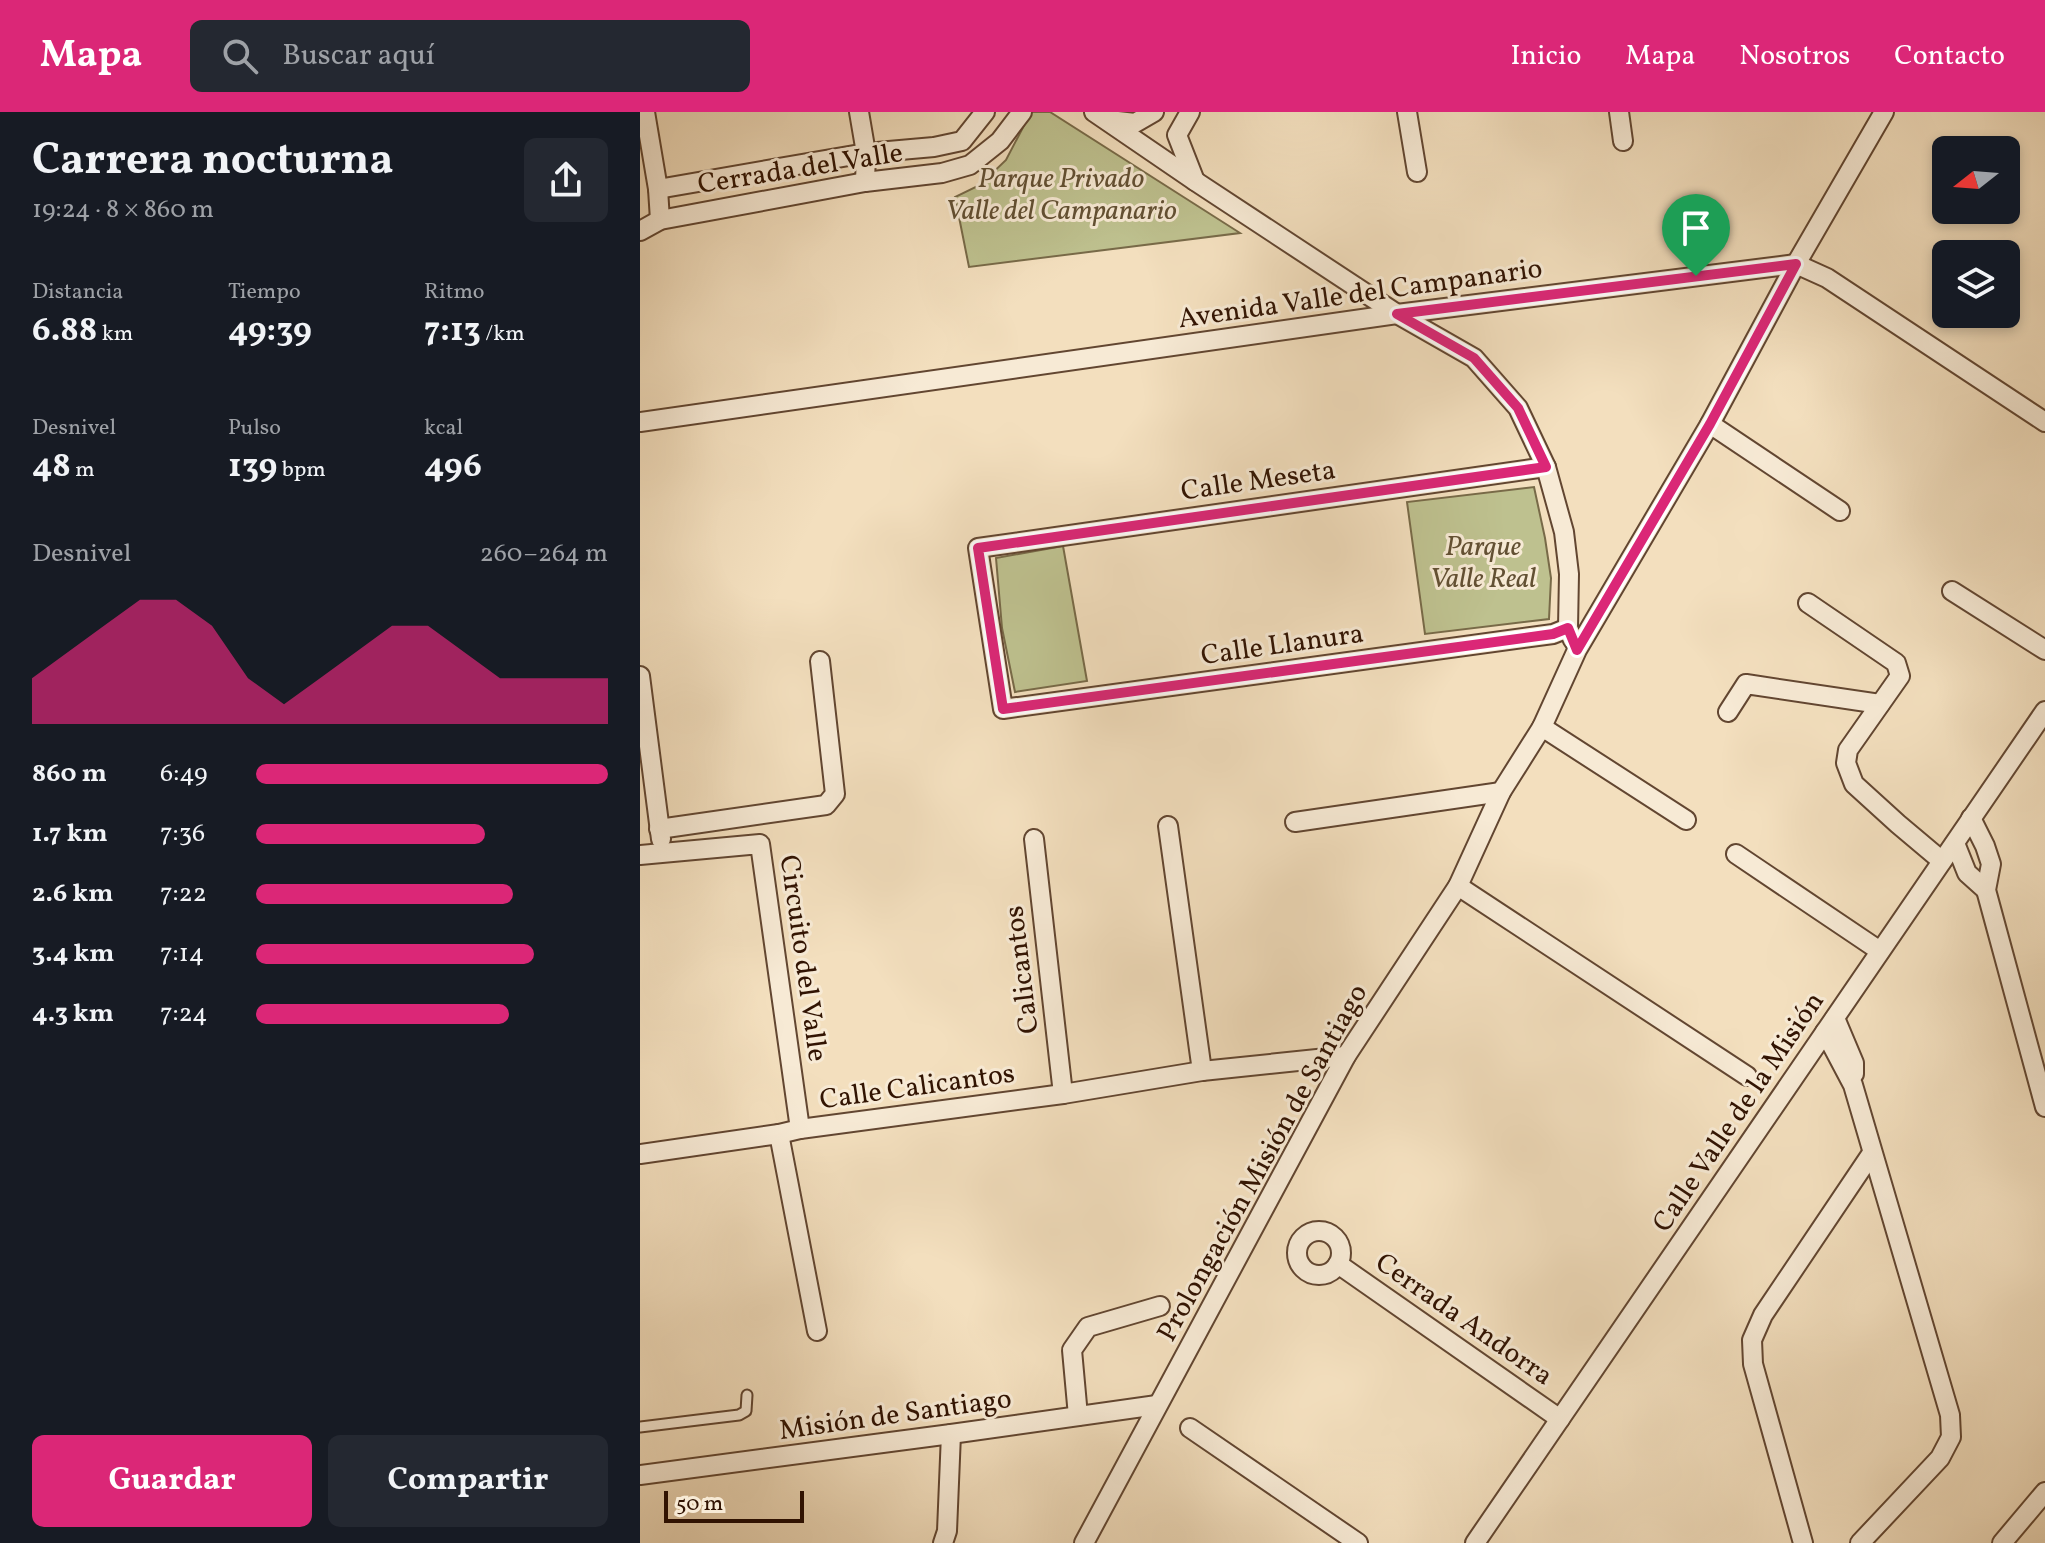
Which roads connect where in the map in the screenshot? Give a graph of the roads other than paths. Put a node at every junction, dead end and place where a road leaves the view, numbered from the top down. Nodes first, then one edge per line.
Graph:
1 (645, 112) edge
2 (859, 112) edge
3 (985, 112) edge
4 (1022, 112) edge
5 (1154, 112) edge
6 (1190, 112) edge
7 (1407, 112) edge
8 (1619, 112) edge
9 (1884, 112) edge
10 (1099, 116) edge
11 (962, 141) junction
12 (1623, 141) dead end
13 (866, 153) junction
14 (970, 165) junction
15 (1417, 172) dead end
16 (1195, 181) junction
17 (865, 182) junction
18 (658, 189) junction
19 (660, 220) junction
20 (640, 231) edge
21 (1796, 264) junction
22 (1397, 314) junction
23 (640, 422) edge
24 (2045, 422) edge
25 (1710, 424) junction
26 (1546, 467) junction
27 (1840, 511) dead end
28 (1952, 591) dead end
29 (1808, 603) dead end
30 (1568, 628) junction
31 (1577, 650) junction
32 (2045, 650) edge
33 (820, 661) dead end
34 (640, 676) edge
35 (1880, 704) junction
36 (1003, 709) joint
37 (2045, 711) edge
38 (1728, 712) dead end
39 (1542, 727) junction
40 (1501, 792) junction
41 (1971, 818) junction
42 (1686, 820) dead end
43 (1295, 822) dead end
44 (1168, 826) dead end
45 (659, 829) junction
46 (1034, 839) dead end
47 (1955, 843) junction
48 (664, 853) junction
49 (1736, 854) dead end
50 (640, 855) edge
51 (1942, 861) junction
52 (1458, 886) junction
53 (1986, 890) junction
54 (1880, 951) junction
55 (1830, 1025) junction
56 (1346, 1056) junction
57 (1202, 1071) junction
58 (1747, 1076) dead end
59 (1063, 1094) junction
60 (2045, 1107) edge
61 (800, 1129) junction
62 (779, 1134) junction
63 (1872, 1153) junction
64 (640, 1154) edge
65 (1338, 1264) dead end
66 (1160, 1306) dead end
67 (817, 1331) dead end
68 (747, 1395) dead end
69 (1157, 1405) junction
70 (1078, 1416) junction
71 (1560, 1419) junction
72 (640, 1427) edge
73 (1190, 1428) dead end
74 (951, 1434) junction
75 (640, 1475) edge
76 (2045, 1492) edge
77 (943, 1543) edge
78 (1084, 1543) edge
79 (1358, 1543) edge
80 (1475, 1543) edge
81 (1803, 1543) edge
82 (1860, 1543) edge
83 (2002, 1543) edge

1 - 18 street
2 - 13 street
3 - 11 street
4 - 14 street, Cerrada del Valle
5 - 10 street
6 - 16 street
7 - 15 street
8 - 12 street
9 - 21 street, Prolongación Misión de Santiago
10 - 16 street
11 - 13 street, Cerrada del Valle
11 - 14 street
13 - 17 street
13 - 18 street, Cerrada del Valle
14 - 17 street, Cerrada del Valle
16 - 22 street
17 - 19 street, Cerrada del Valle
18 - 19 street, Cerrada del Valle
19 - 20 street, Cerrada del Valle
21 - 22 street, Avenida Valle del Campanario
21 - 24 street
21 - 25 street, Prolongación Misión de Santiago
22 - 23 street, Avenida Valle del Campanario
22 - 26 street
25 - 27 street
25 - 31 street, Prolongación Misión de Santiago
26 - 30 street
26 - 36 street, Calle Meseta
28 - 32 street
29 - 35 street
30 - 31 street
30 - 36 street, Calle Llanura
31 - 39 street, Prolongación Misión de Santiago
33 - 45 street
34 - 45 street
35 - 38 street
35 - 51 street
37 - 41 street, Calle Valle de la Misión
39 - 40 street, Prolongación Misión de Santiago
39 - 42 street
40 - 43 street
40 - 52 street, Prolongación Misión de Santiago
41 - 47 street, Calle Valle de la Misión
41 - 53 street
44 - 57 street
45 - 48 street
46 - 59 street, Calicantos
47 - 51 street, Calle Valle de la Misión
47 - 53 street
48 - 50 street, Circuito del Valle
48 - 61 street, Circuito del Valle
49 - 54 street
51 - 54 street, Calle Valle de la Misión
52 - 56 street, Prolongación Misión de Santiago
52 - 58 street
53 - 60 street
54 - 55 street, Calle Valle de la Misión
55 - 63 street
55 - 71 street, Calle Valle de la Misión
56 - 57 street, Calle Calicantos
56 - 69 street, Prolongación Misión de Santiago
57 - 59 street, Calle Calicantos
59 - 61 street, Calle Calicantos
61 - 62 street, Calle Calicantos
62 - 64 street, Calle Calicantos
62 - 67 street
63 - 81 street
63 - 82 street
65 - 71 street, Cerrada Andorra
66 - 70 street
68 - 72 lane
69 - 70 street, Misión de Santiago
69 - 78 street, Prolongación Misión de Santiago
70 - 74 street, Misión de Santiago
71 - 80 street, Calle Valle de la Misión
73 - 79 street
74 - 75 street, Misión de Santiago
74 - 77 street
76 - 83 street

